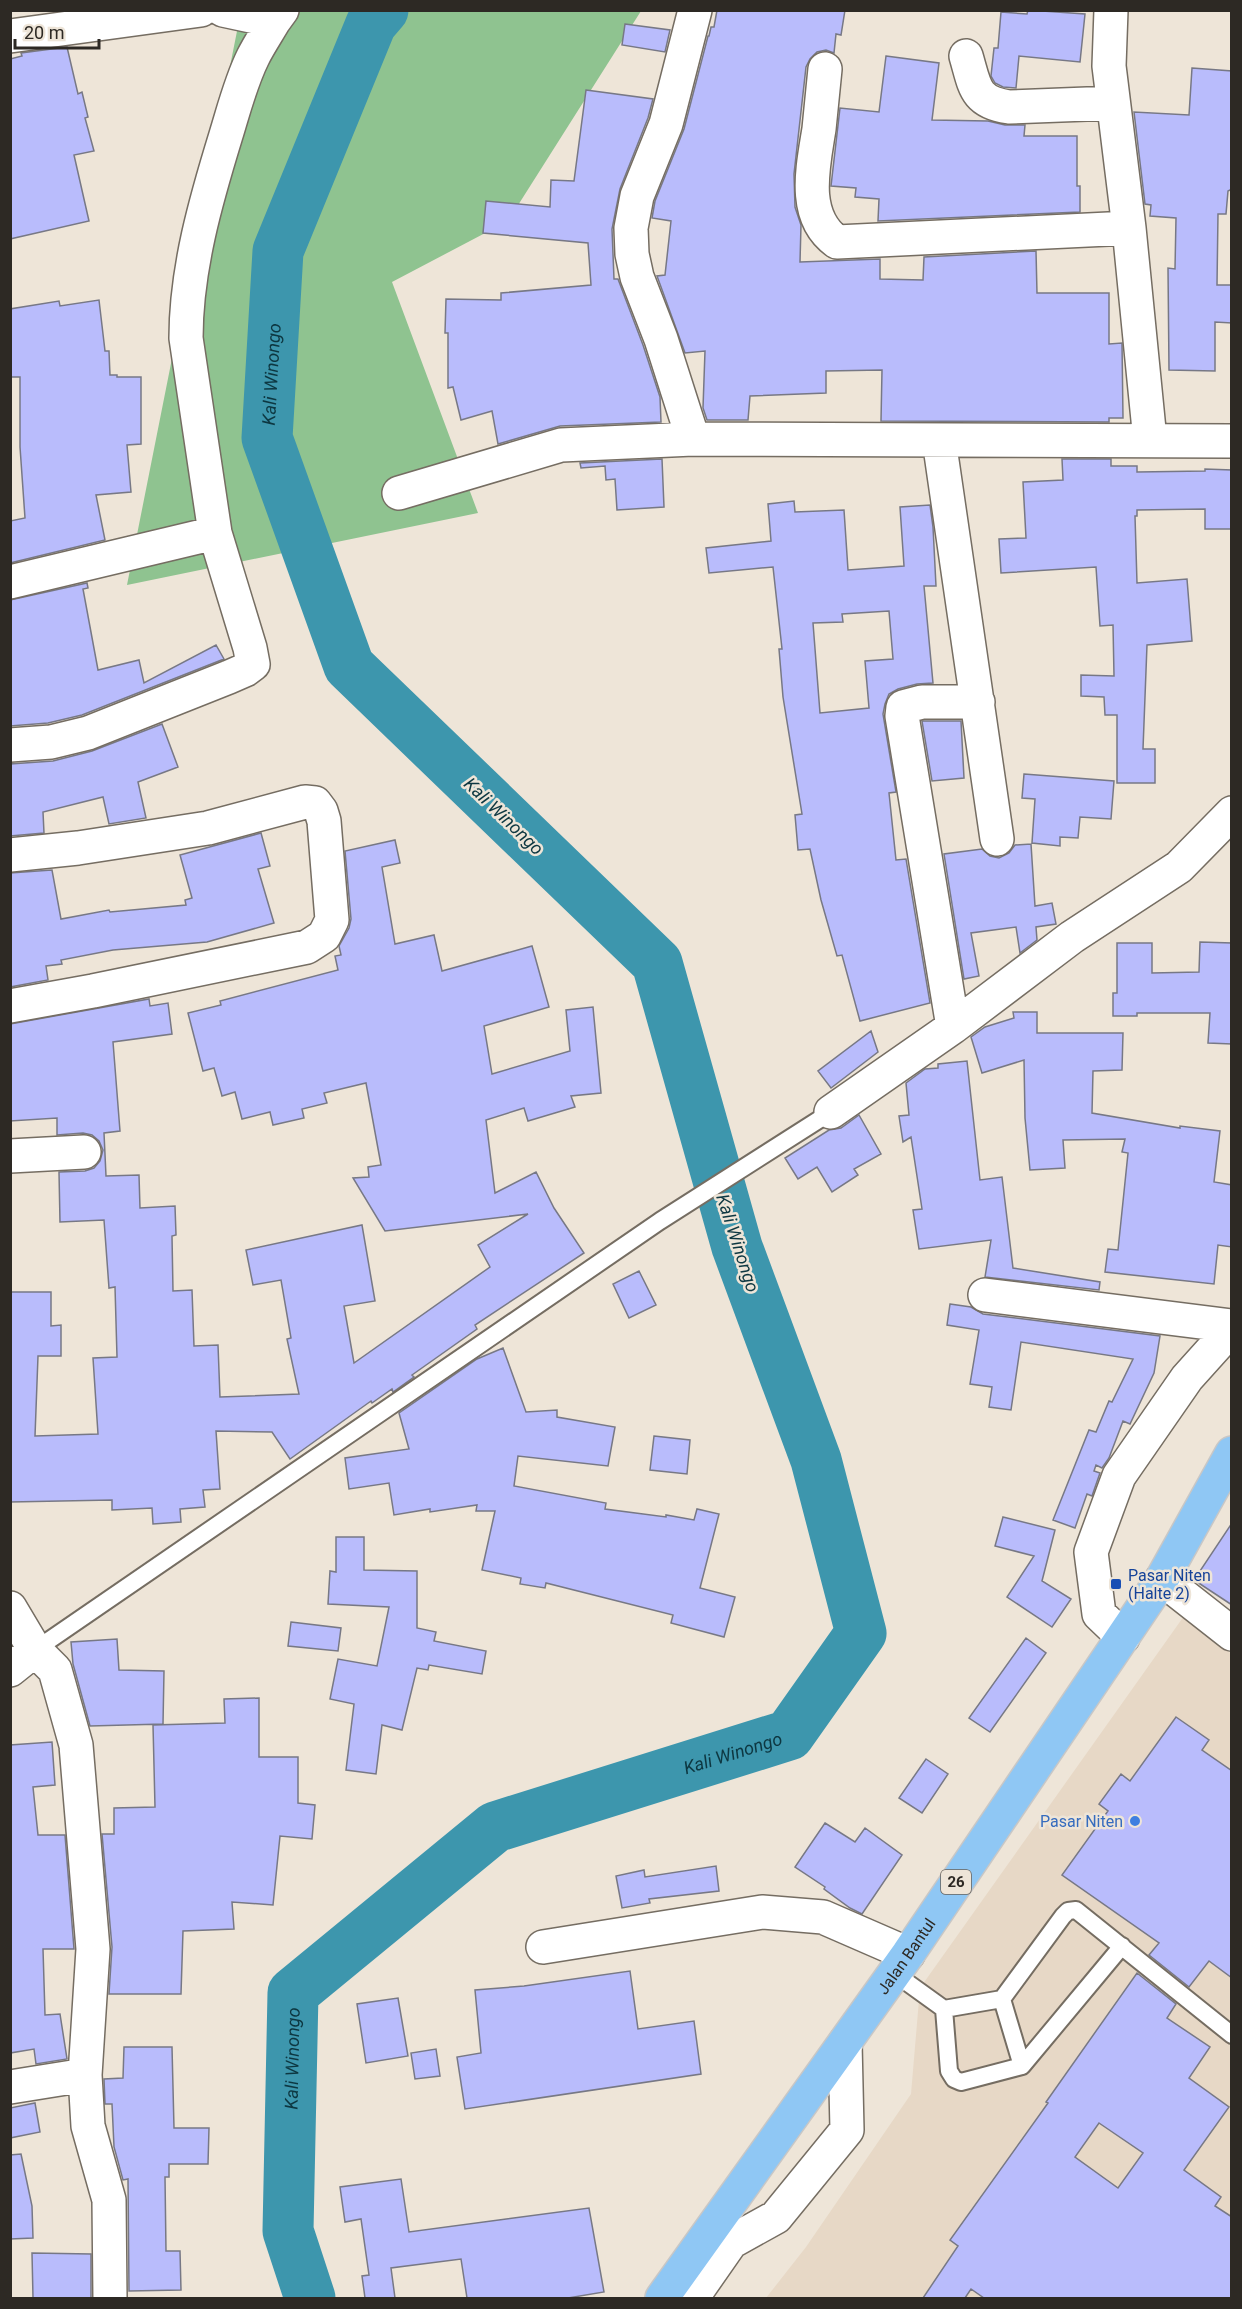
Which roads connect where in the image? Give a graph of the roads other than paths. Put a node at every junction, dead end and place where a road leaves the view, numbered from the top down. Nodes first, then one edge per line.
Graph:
1 (201, 10) edge
2 (223, 10) edge
3 (695, 10) edge
4 (1111, 10) edge
5 (278, 16) edge
6 (10, 36) edge
7 (966, 56) dead end
8 (825, 69) dead end
9 (1113, 103) junction
10 (1129, 228) junction
11 (693, 440) junction
12 (939, 440) junction
13 (1150, 440) junction
14 (1232, 441) edge
15 (399, 493) dead end
16 (215, 533) junction
17 (10, 582) edge
18 (978, 702) junction
19 (10, 745) edge
20 (1232, 813) edge
21 (997, 839) dead end
22 (10, 855) edge
23 (10, 1006) edge
24 (953, 1027) junction
25 (831, 1112) joint
26 (84, 1152) dead end
27 (10, 1156) edge
28 (985, 1295) dead end
29 (1232, 1327) edge
30 (1232, 1453) edge
31 (1162, 1579) junction
32 (10, 1608) edge
33 (1232, 1634) edge
34 (1123, 1637) junction
35 (23, 1660) edge
36 (1122, 1946) junction
37 (543, 1947) dead end
38 (901, 1964) junction
39 (1002, 1999) junction
40 (944, 2009) junction
41 (1232, 2035) edge
42 (845, 2043) junction
43 (1022, 2066) junction
44 (85, 2075) junction
45 (10, 2087) edge
46 (722, 2234) junction
47 (110, 2298) edge
48 (662, 2298) edge
49 (693, 2298) edge

1 - 6 street
2 - 5 street
3 - 11 street
4 - 9 street
5 - 16 street
7 - 9 street
8 - 10 street
9 - 10 street
10 - 13 street
11 - 12 street
11 - 15 street
12 - 13 street
12 - 18 street
13 - 14 street
16 - 17 street
16 - 19 street
18 - 21 street
18 - 24 street
20 - 24 street
22 - 23 street
24 - 25 street
25 - 35 lane
26 - 27 street
28 - 29 street
29 - 34 street
30 - 31 main road, Jalan Bantul / 26
31 - 33 street
31 - 34 main road, Jalan Bantul / 26
32 - 35 street
34 - 38 main road, Jalan Bantul / 26
35 - 44 street
36 - 39 lane
36 - 41 lane
36 - 43 lane
37 - 38 street
38 - 40 lane
38 - 42 main road, Jalan Bantul / 26
39 - 40 lane
39 - 43 lane
40 - 43 lane
42 - 46 main road, Jalan Bantul / 26
42 - 46 street
44 - 45 street
44 - 47 street
46 - 48 main road, Jalan Bantul / 26
46 - 49 street

